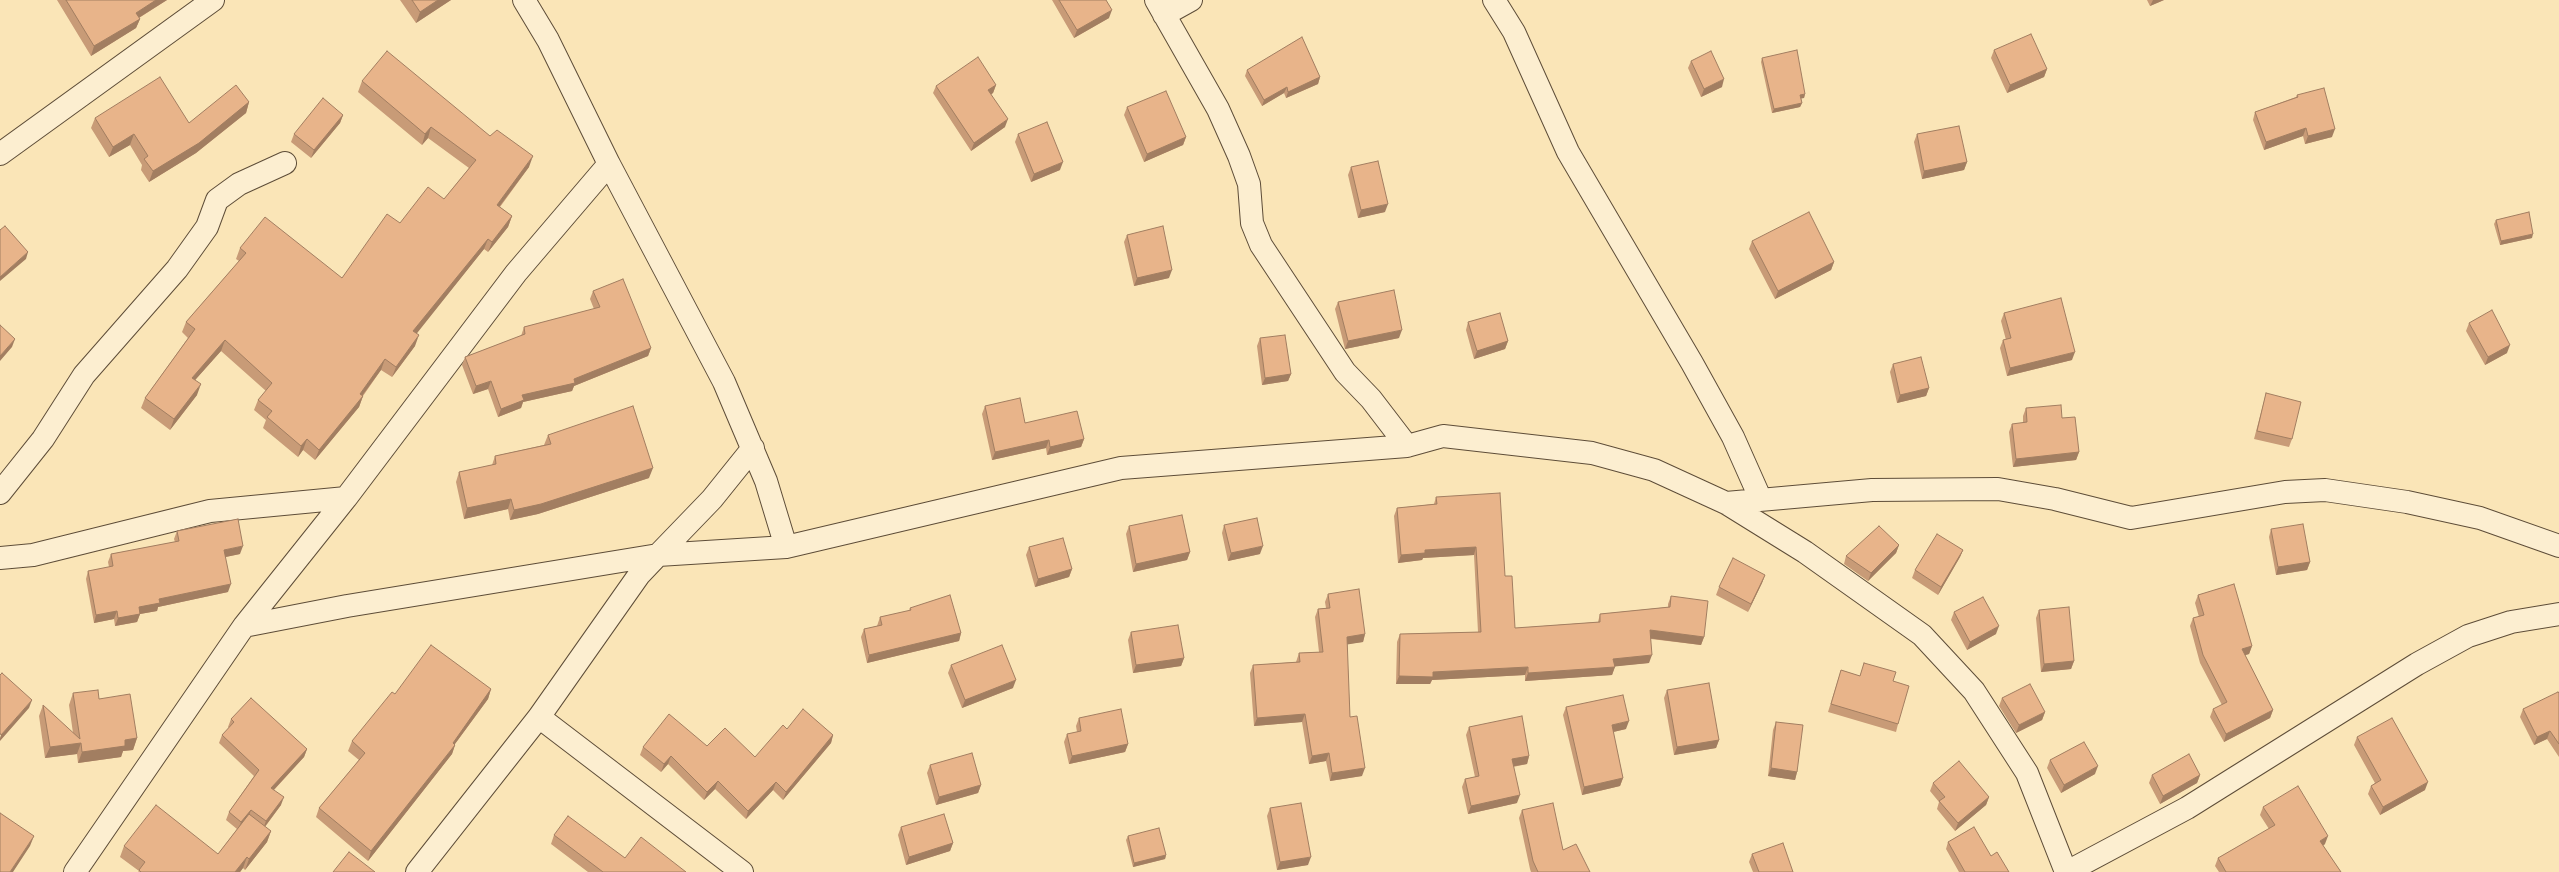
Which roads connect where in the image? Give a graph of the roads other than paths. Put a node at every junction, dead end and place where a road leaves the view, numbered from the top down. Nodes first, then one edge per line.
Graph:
1 (213, 0) edge
2 (524, 0) edge
3 (1191, 0) edge
4 (1494, 0) edge
5 (1160, 8) edge
6 (0, 154) edge
7 (285, 163) dead end
8 (609, 164) junction
9 (1407, 446) junction
10 (753, 448) junction
11 (0, 493) edge
12 (346, 498) junction
13 (1761, 500) junction
14 (1726, 503) junction
15 (2559, 546) edge
16 (786, 547) junction
17 (658, 555) junction
18 (0, 558) edge
19 (2559, 614) edge
20 (244, 626) junction
21 (539, 717) junction
22 (82, 869) edge
23 (417, 872) edge
24 (742, 872) edge
25 (2067, 872) edge

1 - 6 street
2 - 8 street
3 - 5 street
4 - 13 street
5 - 9 street
7 - 11 street
8 - 10 street
8 - 12 street
9 - 14 street
9 - 16 street
10 - 16 street
10 - 17 street
12 - 18 street
12 - 20 street
13 - 14 street
13 - 15 street
14 - 25 street
16 - 17 street
17 - 20 street
17 - 21 street
19 - 25 street
20 - 22 street
21 - 23 street
21 - 24 street

